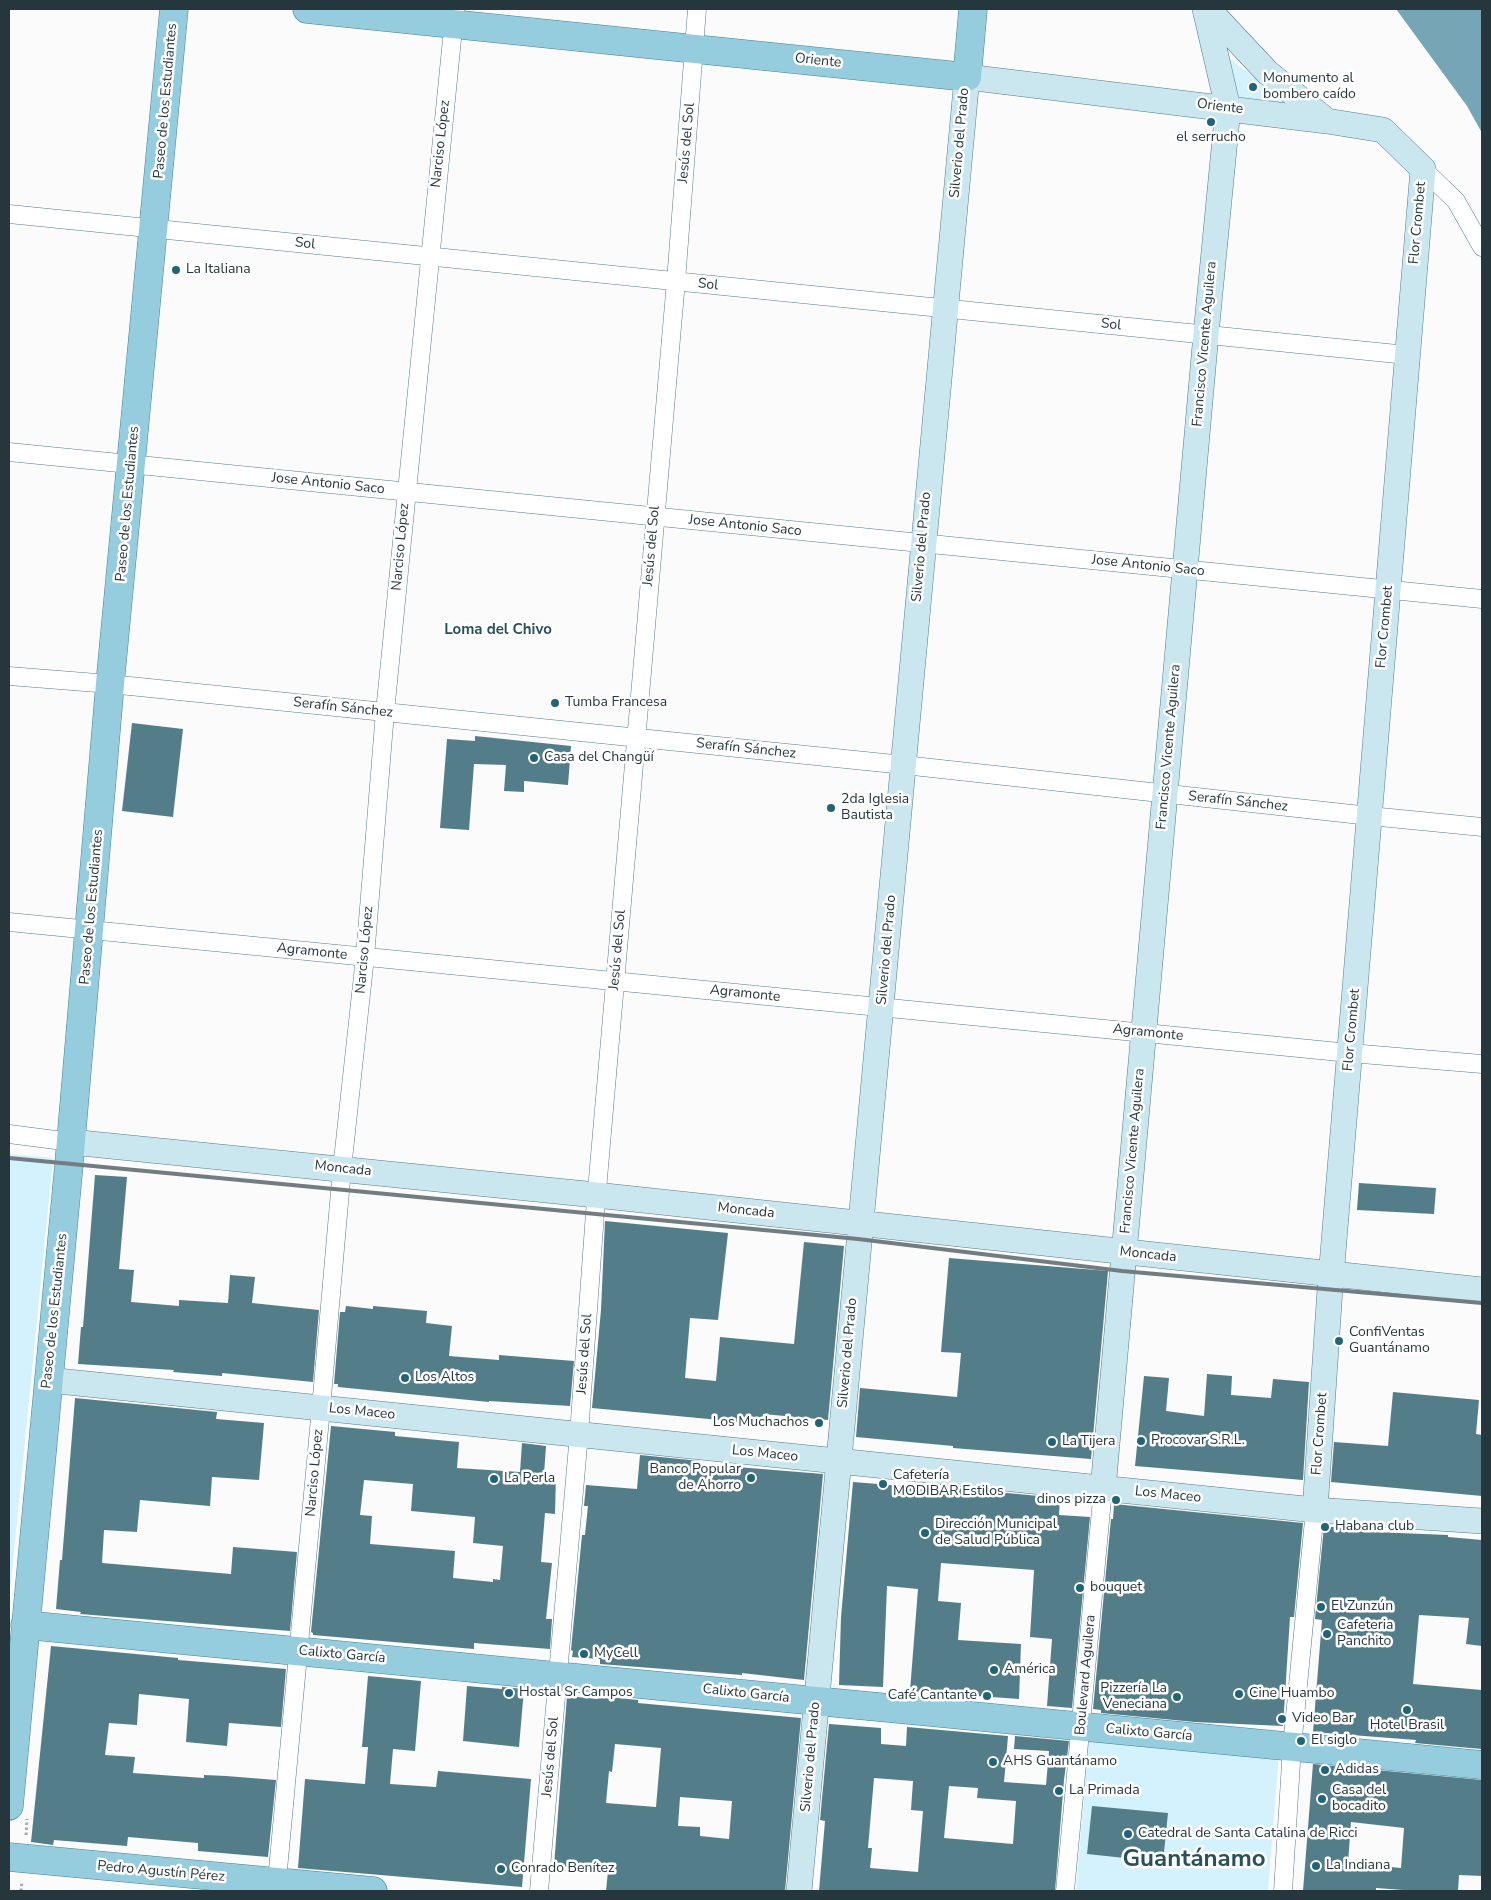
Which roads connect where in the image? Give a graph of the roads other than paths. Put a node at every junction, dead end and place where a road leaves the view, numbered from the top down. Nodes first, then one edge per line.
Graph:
1 (174, 9) edge
2 (307, 9) edge
3 (697, 9) edge
4 (973, 9) edge
5 (1207, 9) edge
6 (454, 16) edge
7 (695, 48) junction
8 (967, 76) junction
9 (1228, 108) junction
10 (1327, 121) junction
11 (1423, 170) junction
12 (9, 214) edge
13 (154, 228) junction
14 (1482, 247) edge
15 (430, 256) junction
16 (676, 281) junction
17 (944, 309) junction
18 (1206, 334) junction
19 (1407, 355) junction
20 (9, 452) edge
21 (131, 466) junction
22 (406, 492) junction
23 (655, 517) junction
24 (922, 544) junction
25 (1185, 570) junction
26 (1388, 590) junction
27 (1482, 599) edge
28 (9, 676) edge
29 (110, 684) junction
30 (385, 712) junction
31 (636, 738) junction
32 (904, 764) junction
33 (1165, 794) junction
34 (1370, 816) junction
35 (1482, 827) edge
36 (9, 922) edge
37 (90, 930) junction
38 (365, 957) junction
39 (616, 981) junction
40 (881, 1007) junction
41 (1143, 1033) junction
42 (1350, 1053) junction
43 (1482, 1064) edge
44 (9, 1134) edge
45 (71, 1142) junction
46 (342, 1169) junction
47 (596, 1195) junction
48 (860, 1224) junction
49 (1124, 1252) junction
50 (1332, 1274) junction
51 (1482, 1290) edge
52 (48, 1380) junction
53 (321, 1408) junction
54 (579, 1434) junction
55 (839, 1461) junction
56 (1103, 1489) junction
57 (1315, 1510) junction
58 (1482, 1522) edge
59 (17, 1624) edge
60 (299, 1651) junction
61 (558, 1676) junction
62 (816, 1701) junction
63 (1081, 1726) junction
64 (1292, 1747) junction
65 (1482, 1765) edge
66 (9, 1806) edge
67 (9, 1857) edge
68 (276, 1887) edge
69 (374, 1891) edge
70 (539, 1891) edge
71 (799, 1891) edge
72 (1065, 1891) edge
73 (1283, 1891) edge

1 - 13 main road, Paseo de los Estudiantes
2 - 6 main road, Oriente
3 - 7 street, Jesús del Sol
4 - 8 main road, Silverio del Prado
5 - 9 main road, Francisco Vicente Aguilera
5 - 10 main road, Oriente
6 - 7 main road, Oriente
6 - 15 street, Narciso López
7 - 8 main road, Oriente
7 - 16 street, Jesús del Sol
8 - 9 main road, Oriente
8 - 17 main road, Silverio del Prado
9 - 10 main road, Oriente
9 - 18 main road, Francisco Vicente Aguilera
10 - 11 main road, Oriente
11 - 14 street, Oriente
11 - 19 main road, Flor Crombet
12 - 13 street, Sol
13 - 15 street, Sol
13 - 21 main road, Paseo de los Estudiantes
15 - 16 street, Sol
15 - 22 street, Narciso López
16 - 17 street, Sol
16 - 23 street, Jesús del Sol
17 - 18 street, Sol
17 - 24 main road, Silverio del Prado
18 - 19 street, Sol
18 - 25 main road, Francisco Vicente Aguilera
19 - 26 main road, Flor Crombet
20 - 21 street, Jose Antonio Saco
21 - 22 street, Jose Antonio Saco
21 - 29 main road, Paseo de los Estudiantes
22 - 23 street, Jose Antonio Saco
22 - 30 street, Narciso López
23 - 24 street, Jose Antonio Saco
23 - 31 street, Jesús del Sol
24 - 25 street, Jose Antonio Saco
24 - 32 main road, Silverio del Prado
25 - 26 street, Jose Antonio Saco
25 - 33 main road, Francisco Vicente Aguilera
26 - 27 street, Jose Antonio Saco
26 - 34 main road, Flor Crombet
28 - 29 street, Serafín Sánchez
29 - 30 street, Serafín Sánchez
29 - 37 main road, Paseo de los Estudiantes
30 - 31 street, Serafín Sánchez
30 - 38 street, Narciso López
31 - 32 street, Serafín Sánchez
31 - 39 street, Jesús del Sol
32 - 33 street, Serafín Sánchez
32 - 40 main road, Silverio del Prado
33 - 34 street, Serafín Sánchez
33 - 41 main road, Francisco Vicente Aguilera
34 - 35 street, Serafín Sánchez
34 - 42 main road, Flor Crombet
36 - 37 street, Agramonte
37 - 38 street, Agramonte
37 - 45 main road, Paseo de los Estudiantes
38 - 39 street, Agramonte
38 - 46 street, Narciso López
39 - 40 street, Agramonte
39 - 47 street, Jesús del Sol
40 - 41 street, Agramonte
40 - 48 main road, Silverio del Prado
41 - 42 street, Agramonte
41 - 49 main road, Francisco Vicente Aguilera
42 - 43 street, Agramonte
42 - 50 main road, Flor Crombet
44 - 45 street, Moncada
45 - 46 main road, Moncada
45 - 52 main road, Paseo de los Estudiantes
46 - 47 main road, Moncada
46 - 53 street, Narciso López
47 - 48 main road, Moncada
47 - 54 street, Jesús del Sol
48 - 49 main road, Moncada
48 - 55 main road, Silverio del Prado
49 - 50 main road, Moncada
49 - 56 main road, Francisco Vicente Aguilera
50 - 51 main road, Moncada
50 - 57 main road, Flor Crombet
52 - 53 main road, Los Maceo
52 - 59 main road, Paseo de los Estudiantes
53 - 54 main road, Los Maceo
53 - 60 street, Narciso López
54 - 55 main road, Los Maceo
54 - 61 street, Jesús del Sol
55 - 56 main road, Los Maceo
55 - 62 main road, Silverio del Prado
56 - 57 main road, Los Maceo
56 - 63 street, Boulevard Aguilera
57 - 58 main road, Los Maceo
57 - 64 street, Flor Crombet
59 - 60 main road, Calixto García
59 - 66 main road, Paseo de los Estudiantes
60 - 61 main road, Calixto García
60 - 68 street, Narciso López
61 - 62 main road, Calixto García
61 - 70 street, Jesús del Sol
62 - 63 main road, Calixto García
62 - 71 main road, Silverio del Prado
63 - 64 main road, Calixto García
63 - 72 street, Boulevard Aguilera
64 - 65 main road, Calixto García
64 - 73 street, Flor Crombet
67 - 68 main road, Pedro Agustín Pérez
68 - 69 main road, Pedro Agustín Pérez

